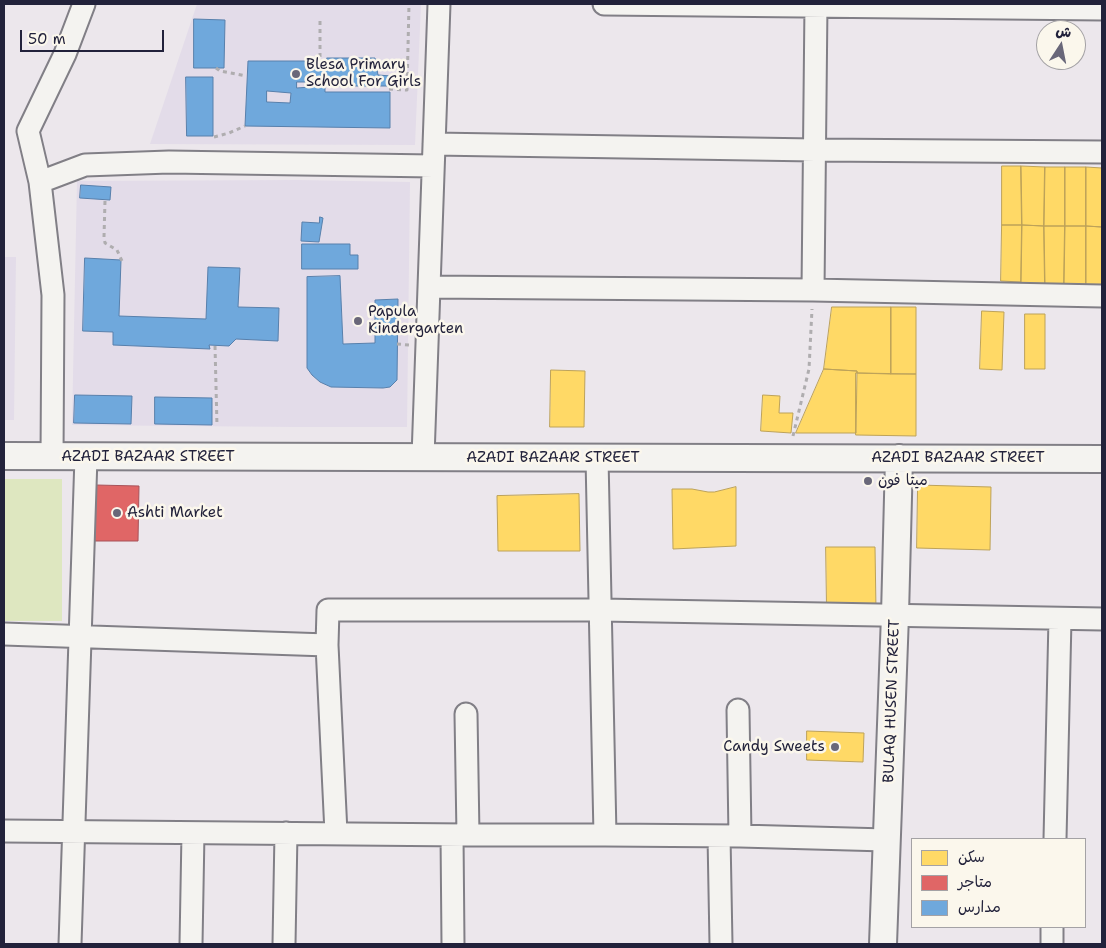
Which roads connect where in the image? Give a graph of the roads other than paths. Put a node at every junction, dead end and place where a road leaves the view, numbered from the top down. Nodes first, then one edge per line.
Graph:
1 (84, 4) edge
2 (439, 4) edge
3 (604, 4) edge
4 (816, 5) edge
5 (1102, 9) edge
6 (434, 144) junction
7 (814, 150) junction
8 (1102, 152) edge
9 (433, 166) junction
10 (40, 182) junction
11 (429, 287) junction
12 (813, 290) junction
13 (1102, 296) edge
14 (4, 456) edge
15 (52, 456) junction
16 (86, 457) junction
17 (423, 457) junction
18 (597, 458) junction
19 (899, 458) junction
20 (1102, 458) edge
21 (601, 610) junction
22 (895, 615) junction
23 (1060, 619) junction
24 (1102, 619) edge
25 (4, 634) edge
26 (80, 637) junction
27 (327, 645) junction
28 (738, 710) dead end
29 (466, 714) dead end
30 (4, 831) edge
31 (75, 832) junction
32 (193, 833) junction
33 (286, 833) junction
34 (336, 833) junction
35 (460, 835) junction
36 (605, 835) junction
37 (719, 836) junction
38 (740, 836) junction
39 (1054, 838) edge
40 (886, 840) junction
41 (1052, 928) edge
42 (70, 944) edge
43 (191, 944) edge
44 (284, 944) edge
45 (453, 944) edge
46 (721, 944) edge
47 (883, 944) edge
48 (1052, 944) edge

1 - 10 street
2 - 6 street
3 - 4 street
4 - 5 street
4 - 7 street
6 - 7 street
6 - 9 street
7 - 8 street
7 - 12 street
9 - 10 street
9 - 11 street
10 - 15 street
11 - 12 street
11 - 17 street
12 - 13 street
14 - 15 street, AZADI BAZAAR STREET
15 - 16 street, AZADI BAZAAR STREET
16 - 17 street, AZADI BAZAAR STREET
16 - 26 street
17 - 18 street, AZADI BAZAAR STREET
18 - 19 street, AZADI BAZAAR STREET
18 - 21 street
19 - 20 street, AZADI BAZAAR STREET
19 - 22 street, BULAQ HUSEN STREET
21 - 22 street
21 - 27 street
21 - 36 street
22 - 23 street
22 - 40 street, BULAQ HUSEN STREET
23 - 24 street
23 - 39 street
25 - 26 street
26 - 27 street
26 - 31 street
27 - 34 street
28 - 38 street
29 - 35 street
30 - 31 street
31 - 32 street
31 - 42 street
32 - 33 street
32 - 43 street
33 - 34 street
33 - 44 street
34 - 35 street
35 - 36 street
35 - 45 street
36 - 37 street
37 - 38 street
37 - 46 street
38 - 40 street
40 - 47 street, BULAQ HUSEN STREET
41 - 48 street

